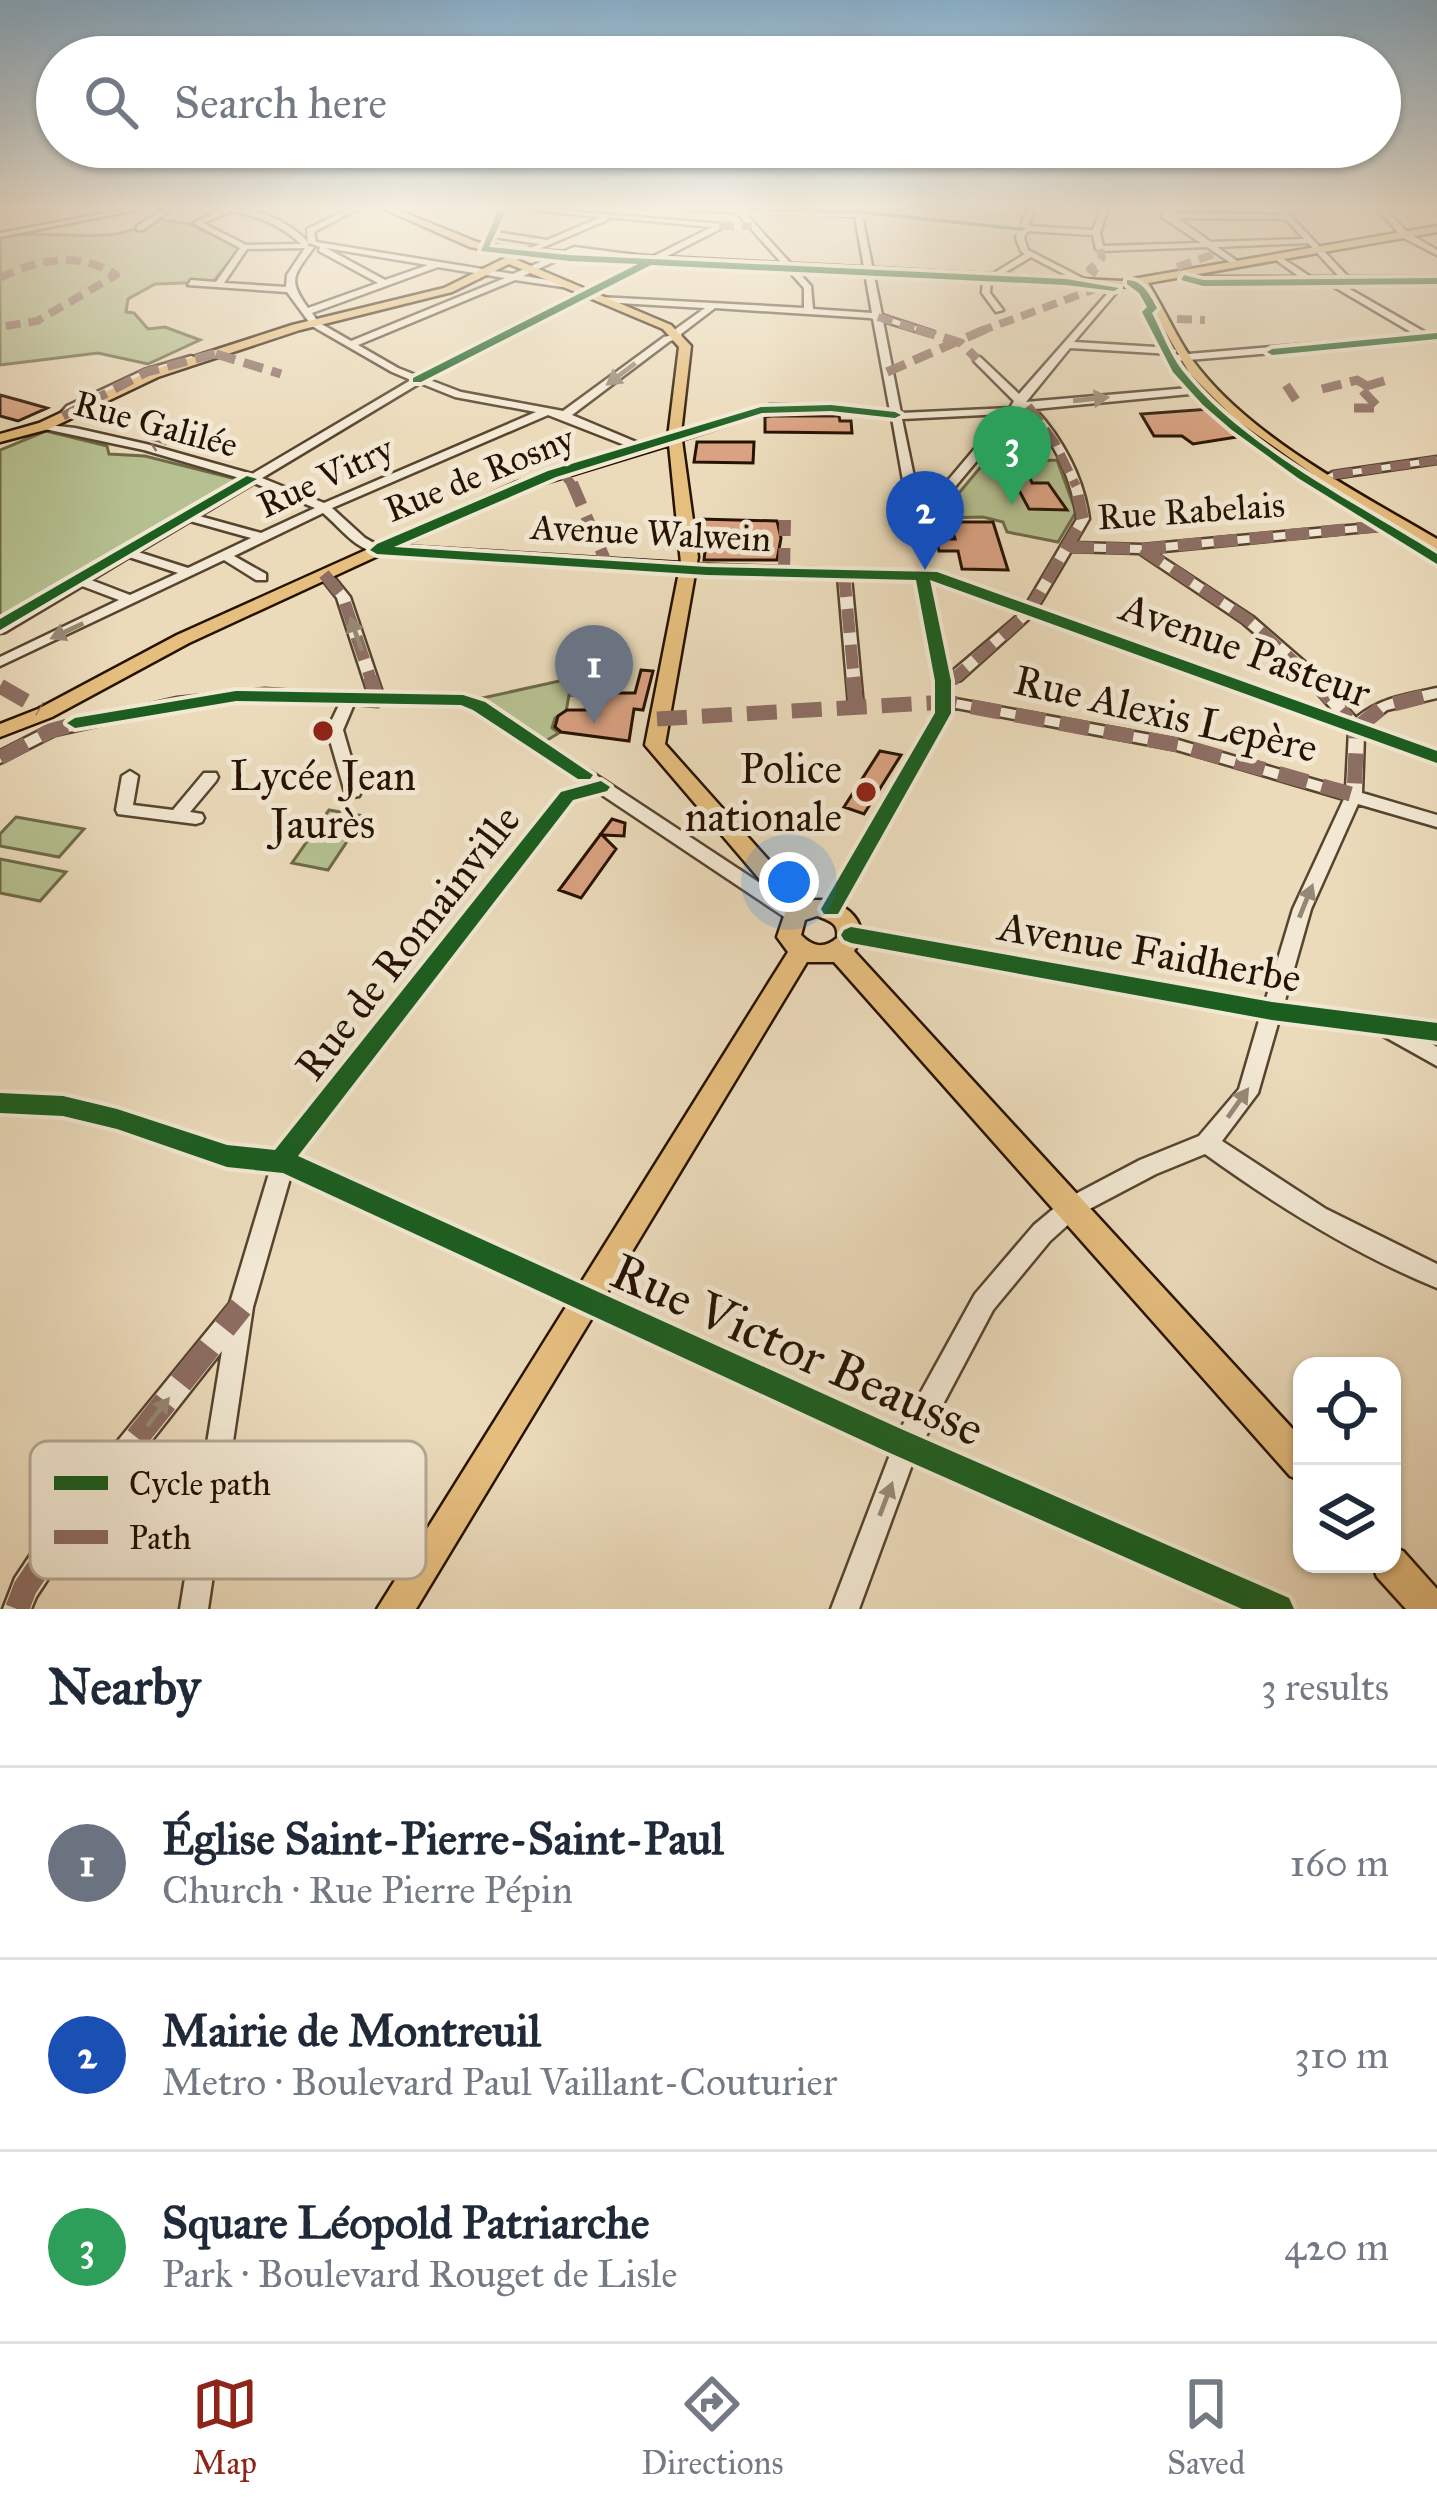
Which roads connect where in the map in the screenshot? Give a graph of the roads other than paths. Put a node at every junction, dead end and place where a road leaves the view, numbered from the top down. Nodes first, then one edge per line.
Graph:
1 (191, 283) edge
2 (291, 283) edge
3 (462, 283) edge
4 (500, 283) edge
5 (548, 283) edge
6 (562, 283) edge
7 (616, 283) edge
8 (804, 283) edge
9 (871, 283) edge
10 (989, 283) edge
11 (1097, 283) edge
12 (1122, 283) edge
13 (1142, 283) edge
14 (1334, 283) edge
15 (384, 284) edge
16 (1105, 284) junction
17 (218, 285) joint
18 (569, 286) junction
19 (290, 290) junction
20 (595, 296) junction
21 (714, 305) junction
22 (999, 310) dead end
23 (809, 311) junction
24 (878, 317) junction
25 (310, 318) junction
26 (929, 332) dead end
27 (677, 334) junction
28 (1433, 339) edge
29 (349, 345) junction
30 (1070, 345) junction
31 (1179, 356) junction
32 (977, 359) dead end
33 (417, 380) junction
34 (1200, 389) junction
35 (1019, 405) junction
36 (548, 411) junction
37 (565, 415) junction
38 (896, 416) junction
39 (44, 426) junction
40 (1, 438) edge
41 (675, 439) junction
42 (644, 449) junction
43 (1434, 460) edge
44 (1320, 477) junction
45 (251, 479) junction
46 (324, 508) junction
47 (190, 517) junction
48 (1386, 525) junction
49 (262, 537) junction
50 (1070, 547) junction
51 (1142, 549) junction
52 (377, 550) junction
53 (1437, 551) edge
54 (129, 553) junction
55 (225, 556) junction
56 (688, 568) junction
57 (189, 572) junction
58 (844, 573) junction
59 (324, 574) junction
60 (261, 577) dead end
61 (81, 581) junction
62 (130, 600) junction
63 (1031, 609) junction
64 (0, 629) edge
65 (0, 662) edge
66 (943, 681) junction
67 (1437, 693) edge
68 (348, 701) junction
69 (946, 702) junction
70 (856, 706) dead end
71 (53, 709) junction
72 (75, 723) junction
73 (1357, 728) junction
74 (0, 731) edge
75 (1437, 757) edge
76 (0, 758) edge
77 (130, 776) dead end
78 (210, 777) dead end
79 (353, 792) dead end
80 (1354, 796) junction
81 (1437, 821) edge
82 (831, 909) junction
83 (798, 913) junction
84 (845, 943) junction
85 (802, 950) junction
86 (1272, 1011) junction
87 (1384, 1026) junction
88 (1430, 1032) edge
89 (1437, 1056) edge
90 (0, 1103) edge
91 (1207, 1143) junction
92 (284, 1162) junction
93 (1072, 1207) junction
94 (1437, 1276) edge
95 (585, 1299) junction
96 (241, 1307) junction
97 (134, 1441) edge
98 (220, 1441) edge
99 (906, 1446) junction
100 (1293, 1454) edge
101 (426, 1558) edge
102 (1398, 1573) edge
103 (32, 1579) edge
104 (199, 1579) edge
105 (413, 1579) edge
106 (17, 1609) edge
107 (194, 1609) edge
108 (395, 1609) edge
109 (844, 1609) edge
110 (1278, 1609) edge
111 (1430, 1609) edge

1 - 17 street
2 - 19 street
3 - 25 main road
4 - 29 street
5 - 18 street
6 - 18 main road
7 - 20 street
8 - 23 street
9 - 24 street
10 - 22 street
11 - 16 main road
12 - 16 main road
13 - 31 main road
14 - 28 street
15 - 25 street
16 - 30 street
17 - 19 street
18 - 20 main road
19 - 25 street
20 - 21 street
20 - 27 main road
20 - 33 street
21 - 23 street
21 - 27 street
23 - 24 street
24 - 26 street
24 - 38 street
25 - 29 street
25 - 39 main road
27 -> 37 street
27 - 41 main road
28 - 31 street
29 - 33 street
30 - 31 street
30 - 35 street
31 - 34 main road
31 - 53 main road
32 - 35 street
33 - 36 street
33 - 45 street
35 -> 34 street
34 - 44 main road
35 - 38 street
35 - 38 street
35 - 50 street
36 - 37 street
36 - 46 street, Rue Vitry
37 - 42 street
38 - 41 street
39 - 40 main road
39 - 45 street, Rue Galilée
41 - 42 main road, Rue de Rosny
41 - 56 main road
42 - 52 main road, Rue de Rosny
43 - 44 street
44 - 48 main road
45 - 46 street, Rue Galilée
45 - 47 street
46 - 49 street, Rue Vitry
46 - 52 street, Rue Galilée
47 - 49 street
47 - 54 street
48 - 51 street, Rue Rabelais
48 - 53 main road
49 - 55 street, Rue Vitry
50 - 51 street, Rue Rabelais
50 - 63 street
51 - 73 street
52 - 56 main road, Avenue Walwein
52 - 59 main road, Rue de Rosny
54 - 57 street
54 - 61 street
55 - 57 street, Rue Vitry
55 - 60 street
56 - 58 street, Avenue Walwein
56 - 83 main road
57 - 62 street, Rue Vitry
58 - 66 street, Avenue Walwein
58 - 70 street
68 -> 59 street
59 - 71 main road, Rue de Rosny
61 - 62 street
61 - 64 street
62 -> 65 street, Rue Vitry
63 - 66 street
63 - 73 street, Avenue Pasteur
66 - 69 street
67 - 73 street
68 - 72 street
68 - 79 street
69 - 80 street, Rue Alexis Lepère
69 - 82 street
71 - 72 street
71 - 74 main road, Rue de Rosny
72 - 76 street
73 - 75 street, Avenue Pasteur
73 - 80 street
77 - 78 street
80 - 81 street, Rue Alexis Lepère
86 -> 80 street
82 - 83 main road
82 - 84 main road
83 - 85 main road
83 - 92 street, Rue de Romainville
84 - 85 main road
84 - 86 street, Avenue Faidherbe
84 - 93 main road
85 - 95 main road
86 - 87 street, Avenue Faidherbe
91 -> 86 street
87 - 88 street, Avenue Faidherbe
87 - 89 street
88 - 89 street
90 - 92 street, Rue Victor Beausse
91 - 93 street
91 - 94 street
92 - 95 street, Rue Victor Beausse
92 - 96 street, Rue de Romainville
93 - 99 street
93 - 100 main road
95 - 99 street, Rue Victor Beausse
95 - 101 main road
97 -> 96 street
96 - 98 street, Rue de Romainville
109 -> 99 street
99 - 110 street, Rue Victor Beausse
102 - 111 main road
106 -> 103 street
104 - 107 street, Rue de Romainville
105 - 108 main road

